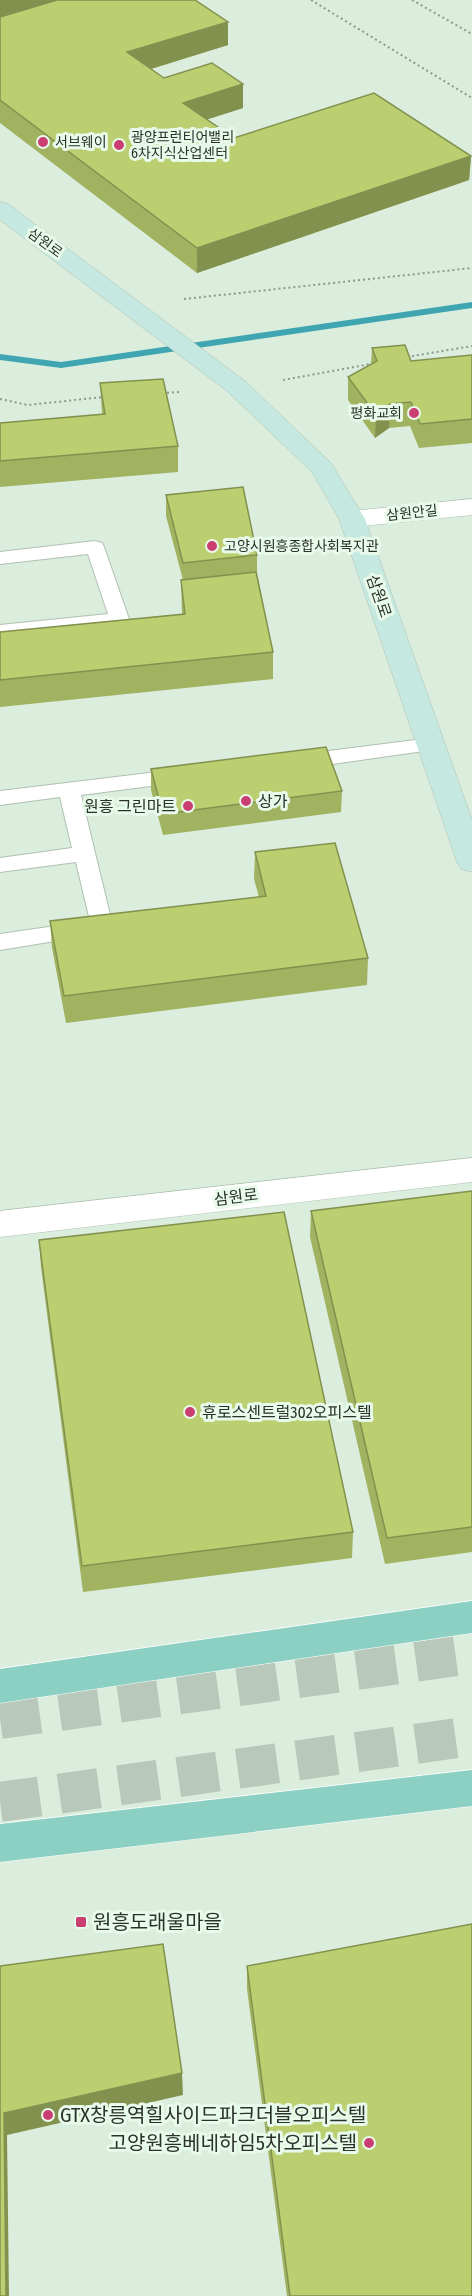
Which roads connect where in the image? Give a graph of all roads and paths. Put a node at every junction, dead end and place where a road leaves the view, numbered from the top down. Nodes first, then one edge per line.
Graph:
1 (312, 0) edge
2 (412, 0) edge
3 (472, 34) edge
4 (472, 98) edge
5 (0, 209) edge
6 (472, 268) edge
7 (184, 299) dead end
8 (472, 346) edge
9 (397, 359) edge
10 (385, 361) edge
11 (282, 380) dead end
12 (189, 392) dead end
13 (156, 393) edge
14 (111, 396) edge
15 (0, 399) edge
16 (472, 507) edge
17 (352, 519) junction
18 (0, 558) edge
19 (0, 631) edge
20 (431, 744) junction
21 (277, 764) edge
22 (196, 774) edge
23 (69, 789) junction
24 (0, 798) edge
25 (84, 854) junction
26 (472, 862) edge
27 (0, 865) edge
28 (124, 925) edge
29 (102, 927) junction
30 (0, 942) edge
31 (472, 1170) edge
32 (0, 1224) edge
33 (472, 1617) edge
34 (0, 1686) edge
35 (472, 1788) edge
36 (0, 1843) edge

1 - 4 path
2 - 3 path
5 - 17 main road, 삼원로
6 - 7 path
8 - 9 path
10 - 11 path
12 - 13 path
14 - 15 path
16 - 17 street, 삼원안길
17 - 20 main road, 삼원로
18 - 19 lane
20 - 21 lane
20 - 26 main road, 삼원로
22 - 23 lane
23 - 24 lane
23 - 25 lane
25 - 27 lane
25 - 29 lane
28 - 29 lane
29 - 30 lane
31 - 32 street, 삼원로
33 - 34 main road
35 - 36 main road

